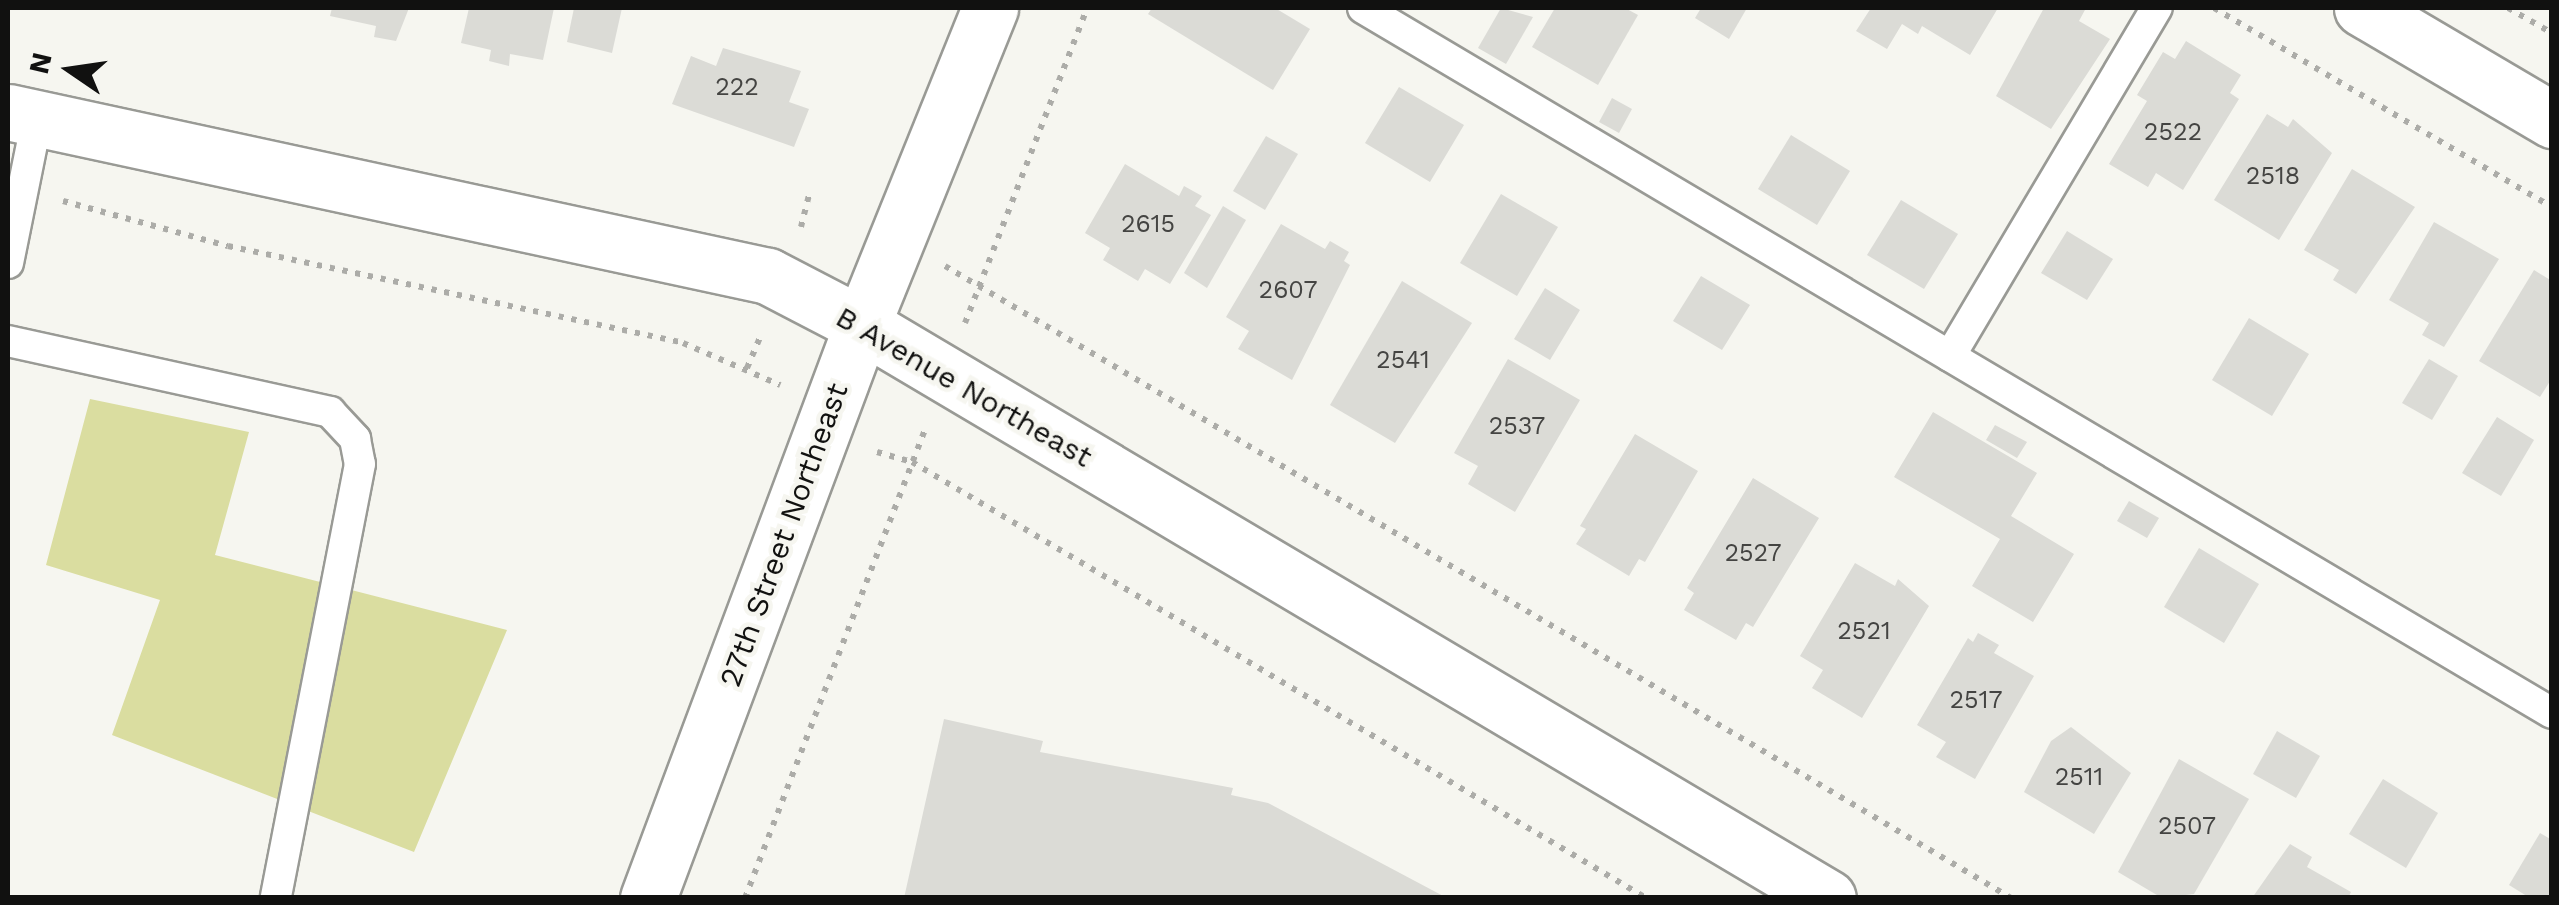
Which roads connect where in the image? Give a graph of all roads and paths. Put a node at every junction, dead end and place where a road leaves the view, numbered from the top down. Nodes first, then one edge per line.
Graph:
1 (990, 8) edge
2 (1088, 8) edge
3 (1363, 8) edge
4 (2156, 8) edge
5 (2214, 8) edge
6 (2362, 8) edge
7 (2508, 8) edge
8 (2552, 33) edge
9 (22, 116) edge
10 (2552, 120) edge
11 (21, 192) junction
12 (810, 192) dead end
13 (2552, 207) edge
14 (798, 238) dead end
15 (932, 259) dead end
16 (8, 263) edge
17 (980, 286) junction
18 (765, 324) dead end
19 (862, 325) junction
20 (963, 329) dead end
21 (8, 340) edge
22 (1950, 356) junction
23 (747, 368) junction
24 (791, 390) dead end
25 (932, 412) dead end
26 (856, 446) dead end
27 (912, 462) junction
28 (2552, 713) edge
29 (276, 898) edge
30 (648, 898) edge
31 (745, 898) edge
32 (1646, 898) edge
33 (1828, 898) edge
34 (2011, 898) edge

1 - 19 street, 27th Street Northeast
2 - 17 path
3 - 22 lane
4 - 22 lane
5 - 13 path
6 - 10 street
7 - 8 path
9 - 11 lane
9 - 19 street, B Avenue Northeast
11 - 16 lane
11 - 23 path
12 - 14 path
15 - 17 path
17 - 20 path
17 - 34 path
18 - 23 path
19 - 30 street, 27th Street Northeast
19 - 33 street, B Avenue Northeast
21 - 29 lane
22 - 28 lane
23 - 24 path
25 - 27 path
26 - 27 path
27 - 31 path
27 - 32 path

